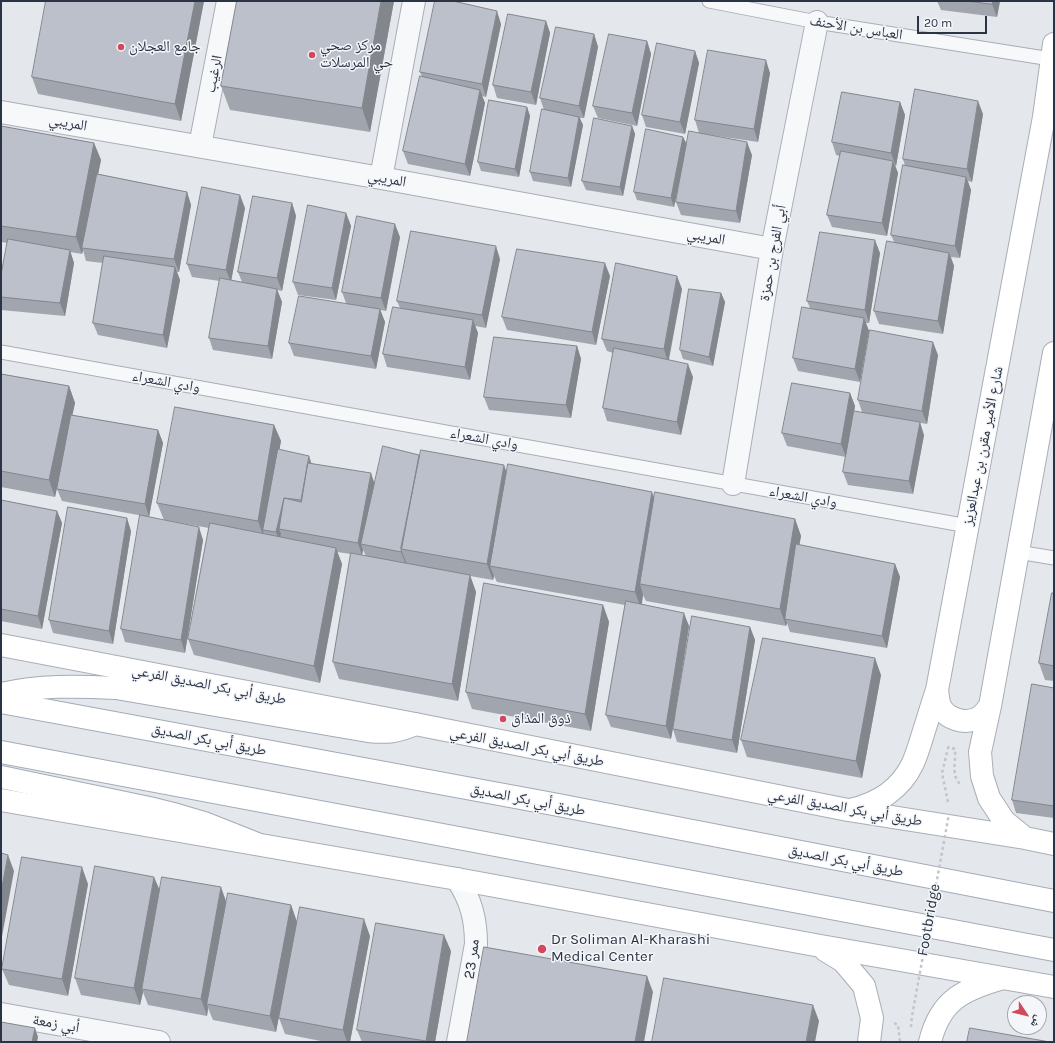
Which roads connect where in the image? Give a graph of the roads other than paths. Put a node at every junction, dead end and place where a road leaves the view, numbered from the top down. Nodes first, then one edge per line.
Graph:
1 (228, 1) edge
2 (414, 1) edge
3 (709, 1) edge
4 (817, 22) junction
5 (1053, 51) edge
6 (1, 112) edge
7 (1049, 118) edge
8 (200, 146) junction
9 (381, 178) junction
10 (772, 249) junction
11 (1, 352) edge
12 (1054, 353) edge
13 (734, 484) junction
14 (968, 526) junction
15 (1018, 552) junction
16 (1054, 558) edge
17 (1, 645) edge
18 (937, 690) junction
19 (1, 694) edge
20 (1, 702) edge
21 (990, 706) junction
22 (415, 724) junction
23 (1, 752) edge
24 (1, 777) edge
25 (1, 800) edge
26 (848, 810) junction
27 (1025, 838) junction
28 (257, 844) junction
29 (1054, 844) edge
30 (457, 879) junction
31 (1054, 901) edge
32 (815, 945) junction
33 (1054, 950) edge
34 (1004, 978) junction
35 (1054, 987) edge
36 (1, 1014) edge
37 (159, 1042) edge
38 (458, 1042) edge
39 (869, 1042) edge
40 (930, 1042) edge

1 - 8 street, الرغيب
2 - 9 street
3 - 4 lane, العباس بن الأحنف
4 - 5 lane, العباس بن الأحنف
4 - 10 street, أبي الفرج بن حمزة
5 - 7 street, شارع الأمير مقرن بن عبدالعزيز
6 - 8 street, المريبي
7 - 14 street, شارع الأمير مقرن بن عبدالعزيز
8 - 9 street, المريبي
9 - 10 street, المريبي
10 - 13 street, أبي الفرج بن حمزة
11 - 13 lane, وادي الشعراء
12 - 15 street
13 - 14 lane, وادي الشعراء
14 - 18 street, شارع الأمير مقرن بن عبدالعزيز
15 - 16 lane
15 - 21 street
17 - 22 street, طريق أبي بكر الصديق الفرعي
18 - 21 street
18 - 26 street, شارع الأمير مقرن بن عبدالعزيز
19 - 22 street
20 - 31 street, طريق أبي بكر الصديق
21 - 27 street
22 - 26 street, طريق أبي بكر الصديق الفرعي
23 - 33 street
24 - 28 street
25 - 28 street
26 - 27 street, طريق أبي بكر الصديق الفرعي
27 - 29 street, طريق أبي بكر الصديق الفرعي
28 - 30 street
30 - 32 street
30 - 38 street, ممر 23
32 - 34 street
32 - 39 street
34 - 35 street
34 - 40 street
36 - 37 street, أبي زمعة

